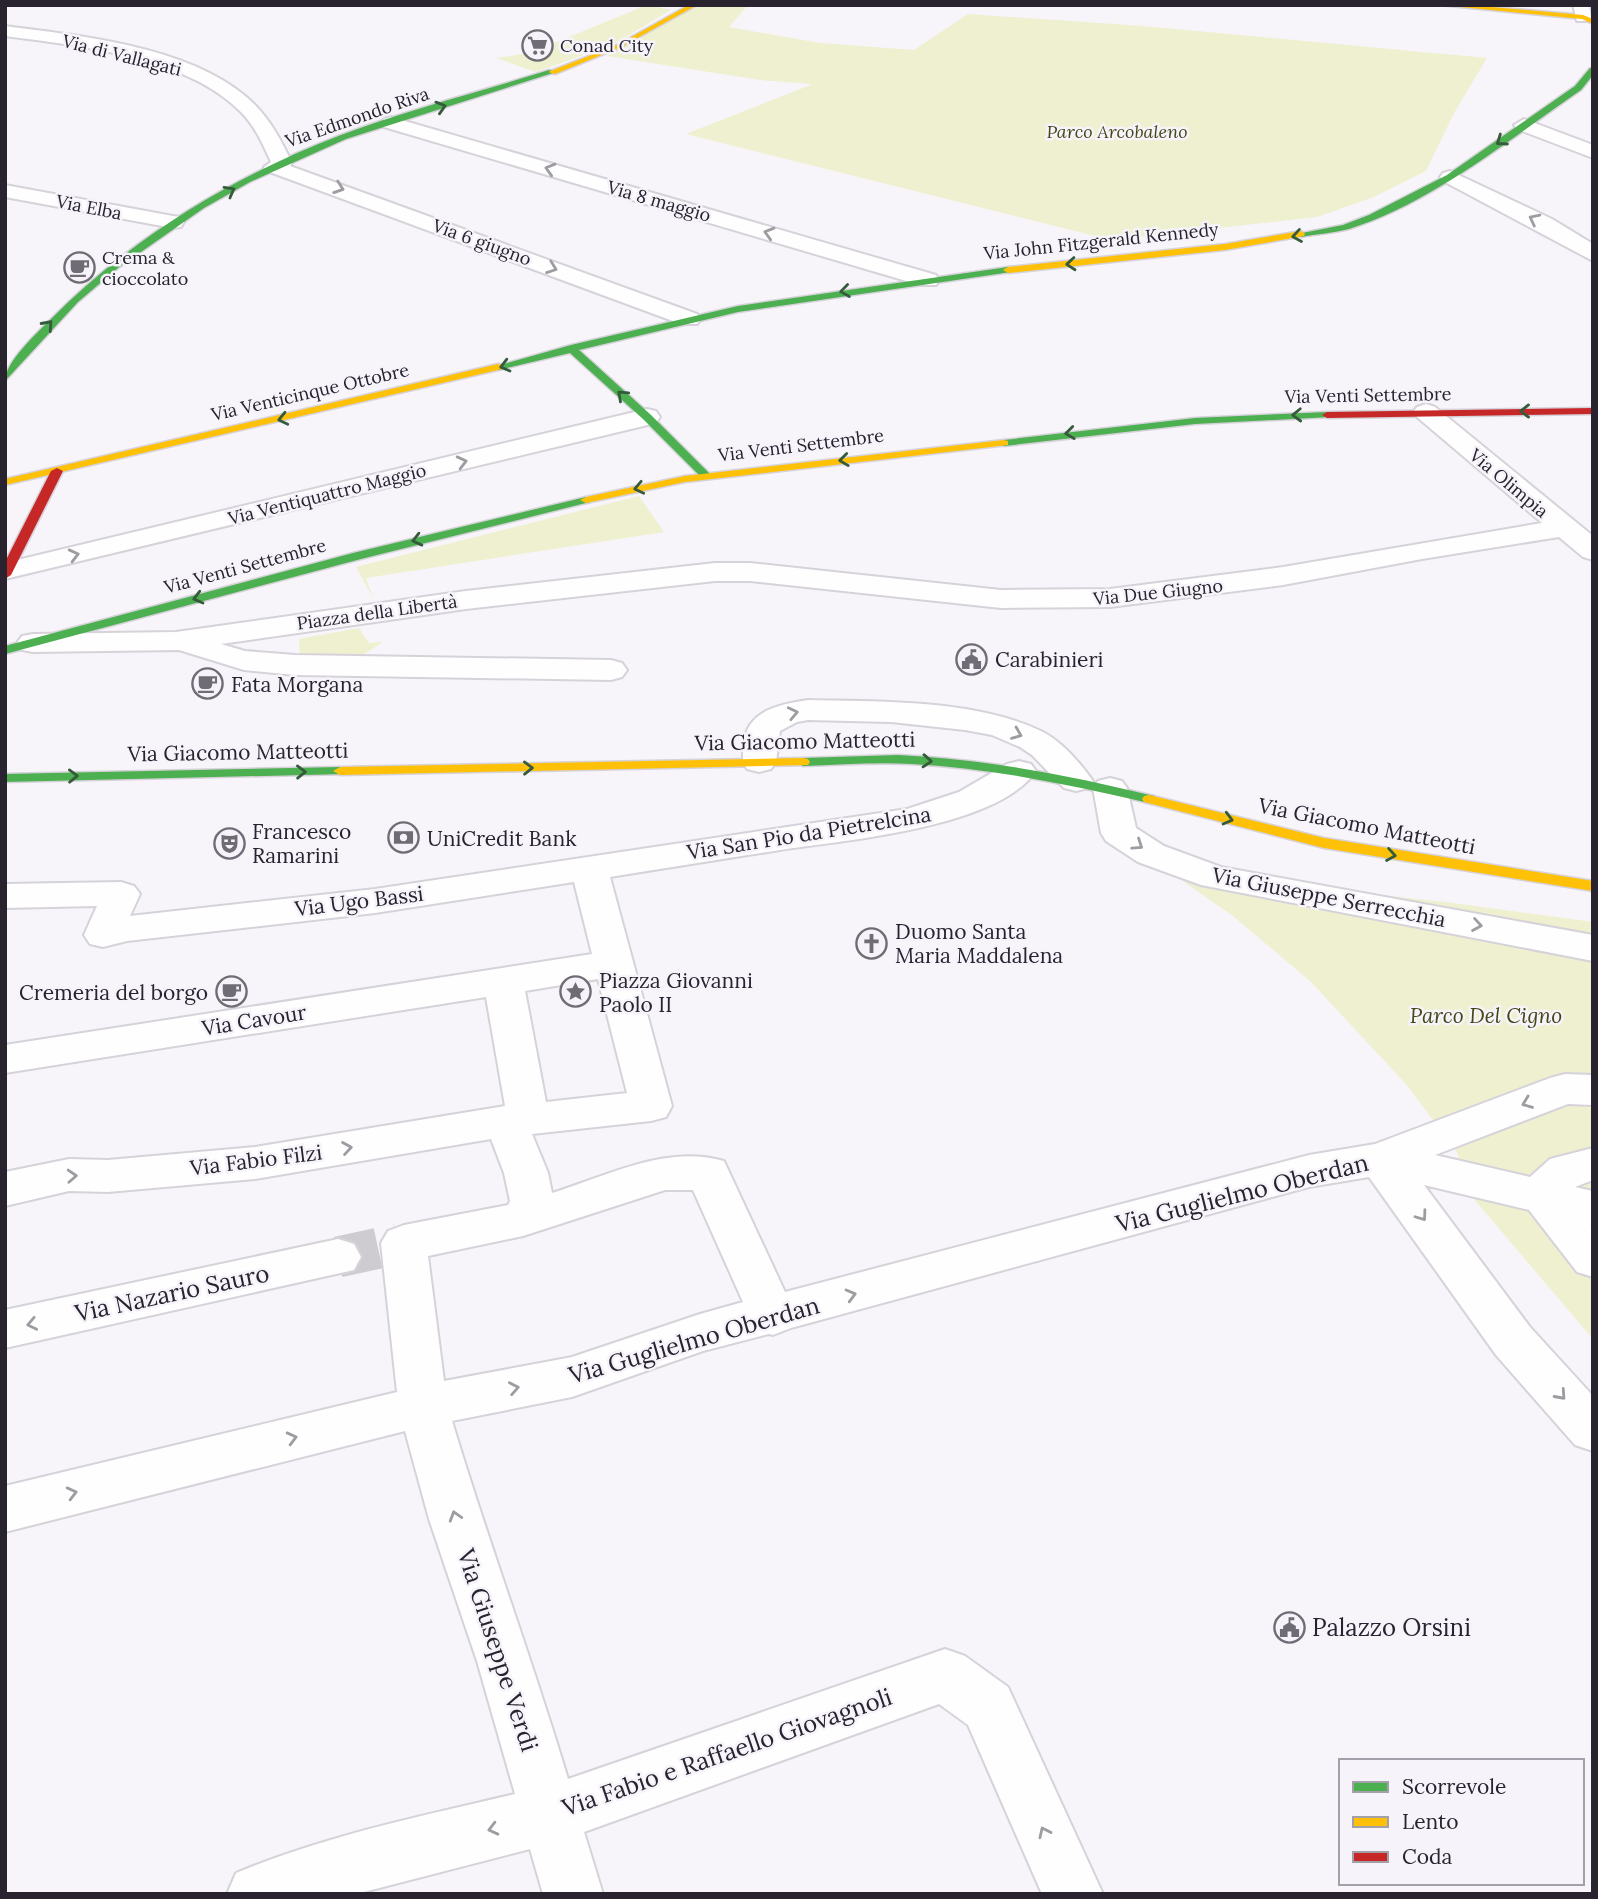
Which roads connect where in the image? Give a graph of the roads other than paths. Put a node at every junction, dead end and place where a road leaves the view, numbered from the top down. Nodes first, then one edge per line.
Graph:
1 (694, 5) edge
2 (1443, 5) edge
3 (1585, 15) edge
4 (5, 31) edge
5 (1593, 70) edge
6 (391, 123) junction
7 (1524, 125) junction
8 (1593, 152) edge
9 (278, 165) junction
10 (1450, 177) junction
11 (5, 191) edge
12 (173, 222) junction
13 (1593, 254) edge
14 (928, 280) junction
15 (689, 319) junction
16 (571, 348) junction
17 (5, 378) edge
18 (1593, 411) edge
19 (1426, 412) junction
20 (647, 417) junction
21 (5, 466) edge
22 (57, 471) junction
23 (706, 476) junction
24 (5, 482) edge
25 (1563, 528) junction
26 (1593, 551) edge
27 (750, 572) joint
28 (6, 573) edge
29 (176, 641) junction
30 (19, 646) edge
31 (611, 670) dead end
32 (760, 762) junction
33 (1018, 771) junction
34 (5, 778) edge
35 (1093, 784) junction
36 (589, 867) junction
37 (1593, 886) edge
38 (5, 896) edge
39 (1593, 948) edge
40 (612, 964) junction
41 (503, 981) junction
42 (5, 1059) edge
43 (1593, 1090) edge
44 (1380, 1158) junction
45 (1593, 1164) edge
46 (5, 1189) edge
47 (1550, 1196) junction
48 (1593, 1208) edge
49 (523, 1219) junction
50 (338, 1257) tunnel mouth
51 (1593, 1259) edge
52 (773, 1316) junction
53 (5, 1329) edge
54 (423, 1406) junction
55 (1593, 1430) edge
56 (5, 1509) edge
57 (550, 1815) junction
58 (257, 1894) edge
59 (573, 1894) edge
60 (1073, 1894) edge

6 -> 1 main road, Via Edmondo Riva
2 - 3 main road
4 - 9 street, Via di Vallagati
5 - 7 main road, Via John Fitzgerald Kennedy
6 - 9 main road, Via Edmondo Riva
14 -> 6 street, Via 8 maggio
7 - 8 street
7 -> 10 main road, Via John Fitzgerald Kennedy
12 -> 9 main road, Via Edmondo Riva
9 -> 15 street, Via 6 giugno
13 -> 10 street
10 -> 14 main road, Via John Fitzgerald Kennedy
11 - 12 street, Via Elba
17 -> 12 main road, Via Edmondo Riva
14 -> 15 main road, Via John Fitzgerald Kennedy
15 - 16 main road, Via John Fitzgerald Kennedy
20 -> 16 main road
16 -> 22 main road, Via Venticinque Ottobre
18 -> 19 main road, Via Venti Settembre
19 -> 23 main road, Via Venti Settembre
19 - 25 street, Via Olimpia
20 - 23 main road
28 -> 20 street, Via Ventiquattro Maggio
21 - 22 main road
22 - 24 main road, Via Venticinque Ottobre
22 - 28 main road
23 -> 30 main road, Via Venti Settembre
25 - 26 street, Via Olimpia
25 - 27 street, Via Due Giugno
27 - 29 street, Piazza della Libertà
29 - 30 street, Piazza della Libertà
29 - 31 street
32 -> 33 main road, Via Giacomo Matteotti
34 -> 32 main road, Via Giacomo Matteotti
32 -> 35 street
33 - 35 main road, Via Giacomo Matteotti
33 - 36 street, Via San Pio da Pietrelcina
35 -> 37 main road, Via Giacomo Matteotti
35 -> 39 street, Via Giuseppe Serrecchia
36 - 38 street, Via Ugo Bassi
36 - 40 street
40 - 41 street
40 - 41 street
41 - 42 street, Via Cavour
43 -> 44 street
44 - 47 street
52 -> 44 street, Via Guglielmo Oberdan
44 -> 55 street
45 - 47 street
46 -> 49 street, Via Fabio Filzi
47 - 48 street
47 - 51 street
49 - 52 street
49 - 54 street, Via Giuseppe Verdi
50 -> 53 street, Via Nazario Sauro
54 -> 52 street, Via Guglielmo Oberdan
56 -> 54 street, Via Guglielmo Oberdan
57 -> 54 street, Via Giuseppe Verdi
57 -> 58 street, Via Fabio e Raffaello Giovagnoli
57 - 59 street, Via Giuseppe Verdi
60 -> 57 street, Via Fabio e Raffaello Giovagnoli

